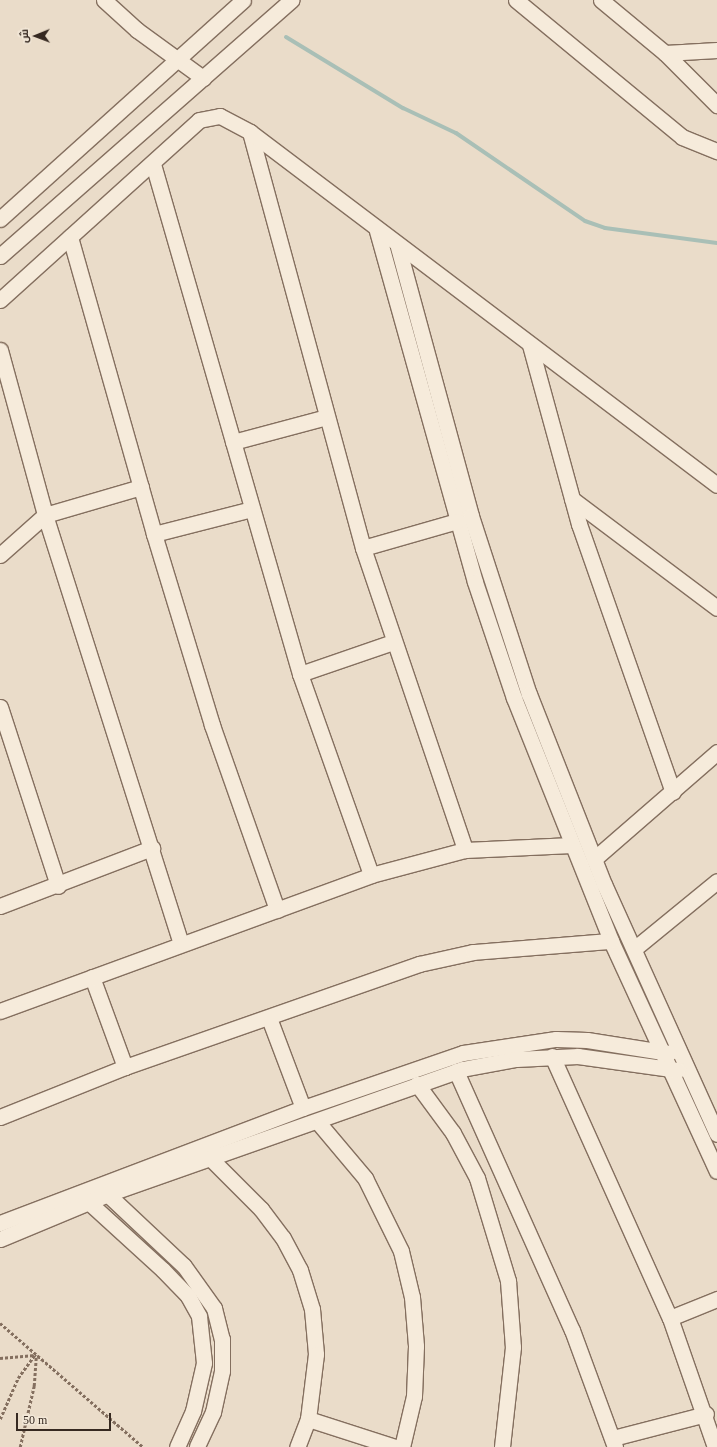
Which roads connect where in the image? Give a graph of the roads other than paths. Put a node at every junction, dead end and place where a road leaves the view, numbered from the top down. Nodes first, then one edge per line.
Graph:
1 (104, 0) edge
2 (243, 0) edge
3 (291, 0) edge
4 (516, 0) edge
5 (601, 0) edge
6 (717, 50) edge
7 (665, 53) junction
8 (180, 60) junction
9 (203, 78) junction
10 (717, 105) edge
11 (250, 132) junction
12 (717, 151) edge
13 (152, 164) junction
14 (0, 219) edge
15 (377, 231) junction
16 (70, 237) junction
17 (398, 246) junction
18 (0, 256) edge
19 (0, 300) edge
20 (530, 345) junction
21 (0, 350) edge
22 (326, 417) junction
23 (233, 442) junction
24 (717, 485) edge
25 (141, 487) junction
26 (572, 499) junction
27 (252, 509) junction
28 (45, 515) junction
29 (457, 521) junction
30 (154, 534) junction
31 (363, 548) junction
32 (0, 555) edge
33 (717, 608) edge
34 (393, 642) junction
35 (508, 658) junction
36 (300, 674) junction
37 (0, 707) edge
38 (717, 752) edge
39 (673, 792) junction
40 (572, 845) junction
41 (152, 848) junction
42 (465, 850) junction
43 (594, 858) junction
44 (371, 874) junction
45 (58, 886) junction
46 (715, 889) edge
47 (0, 906) edge
48 (277, 910) junction
49 (611, 941) junction
50 (182, 944) junction
51 (634, 949) junction
52 (92, 977) junction
53 (0, 1011) edge
54 (269, 1018) junction
55 (662, 1052) junction
56 (680, 1054) junction
57 (552, 1056) junction
58 (124, 1067) junction
59 (670, 1069) junction
60 (456, 1071) junction
61 (688, 1072) junction
62 (417, 1084) junction
63 (303, 1108) junction
64 (0, 1117) edge
65 (317, 1121) junction
66 (717, 1134) edge
67 (211, 1159) junction
68 (717, 1171) edge
69 (103, 1190) junction
70 (84, 1199) junction
71 (0, 1223) edge
72 (0, 1240) edge
73 (717, 1299) edge
74 (670, 1318) junction
75 (706, 1414) junction
76 (308, 1419) junction
77 (614, 1442) edge
78 (177, 1447) edge
79 (198, 1447) edge
80 (297, 1447) edge
81 (394, 1447) edge
82 (402, 1447) edge
83 (502, 1447) edge
84 (715, 1447) edge

1 - 8 street
2 - 8 street
3 - 9 street
4 - 12 street
5 - 7 street
6 - 7 street
7 - 10 street
8 - 9 street
8 - 14 street
9 - 18 street
11 - 13 street
11 - 15 street
11 - 22 street
13 - 16 street
13 - 23 street
15 - 17 street
15 - 29 street
16 - 19 street
16 - 25 street
17 - 20 street
17 - 35 street
20 - 24 street
20 - 26 street
21 - 28 street
22 - 23 street
22 - 31 street
23 - 27 street
25 - 28 street
25 - 30 street
26 - 33 street
26 - 39 street
27 - 30 street
27 - 36 street
28 - 32 street
28 - 41 street
29 - 31 street
29 - 35 street
30 - 48 street
31 - 34 street
34 - 36 street
34 - 42 street
35 - 40 street
35 - 43 street
36 - 44 street
37 - 45 street
38 - 39 street
39 - 43 street
40 - 42 street
40 - 49 street
41 - 45 street
41 - 50 street
42 - 44 street
43 - 51 street
44 - 48 street
45 - 47 street
46 - 51 street
48 - 50 street
49 - 54 street
49 - 55 street
50 - 52 street
51 - 56 street
52 - 53 street
52 - 58 street
54 - 58 street
54 - 63 street
55 - 56 street
55 - 59 street
55 - 63 street
56 - 61 street
57 - 59 street
57 - 60 street
57 - 74 street
58 - 64 street
59 - 61 street
59 - 68 street
60 - 62 street
60 - 77 street
61 - 66 street
62 - 65 street
62 - 83 street
63 - 69 street
65 - 67 street
65 - 82 street
67 - 69 street
67 - 76 street
69 - 70 street
69 - 79 street
70 - 71 street
70 - 72 street
70 - 78 street
73 - 74 street
74 - 75 street
75 - 77 street
75 - 84 street
76 - 80 street
76 - 81 street

